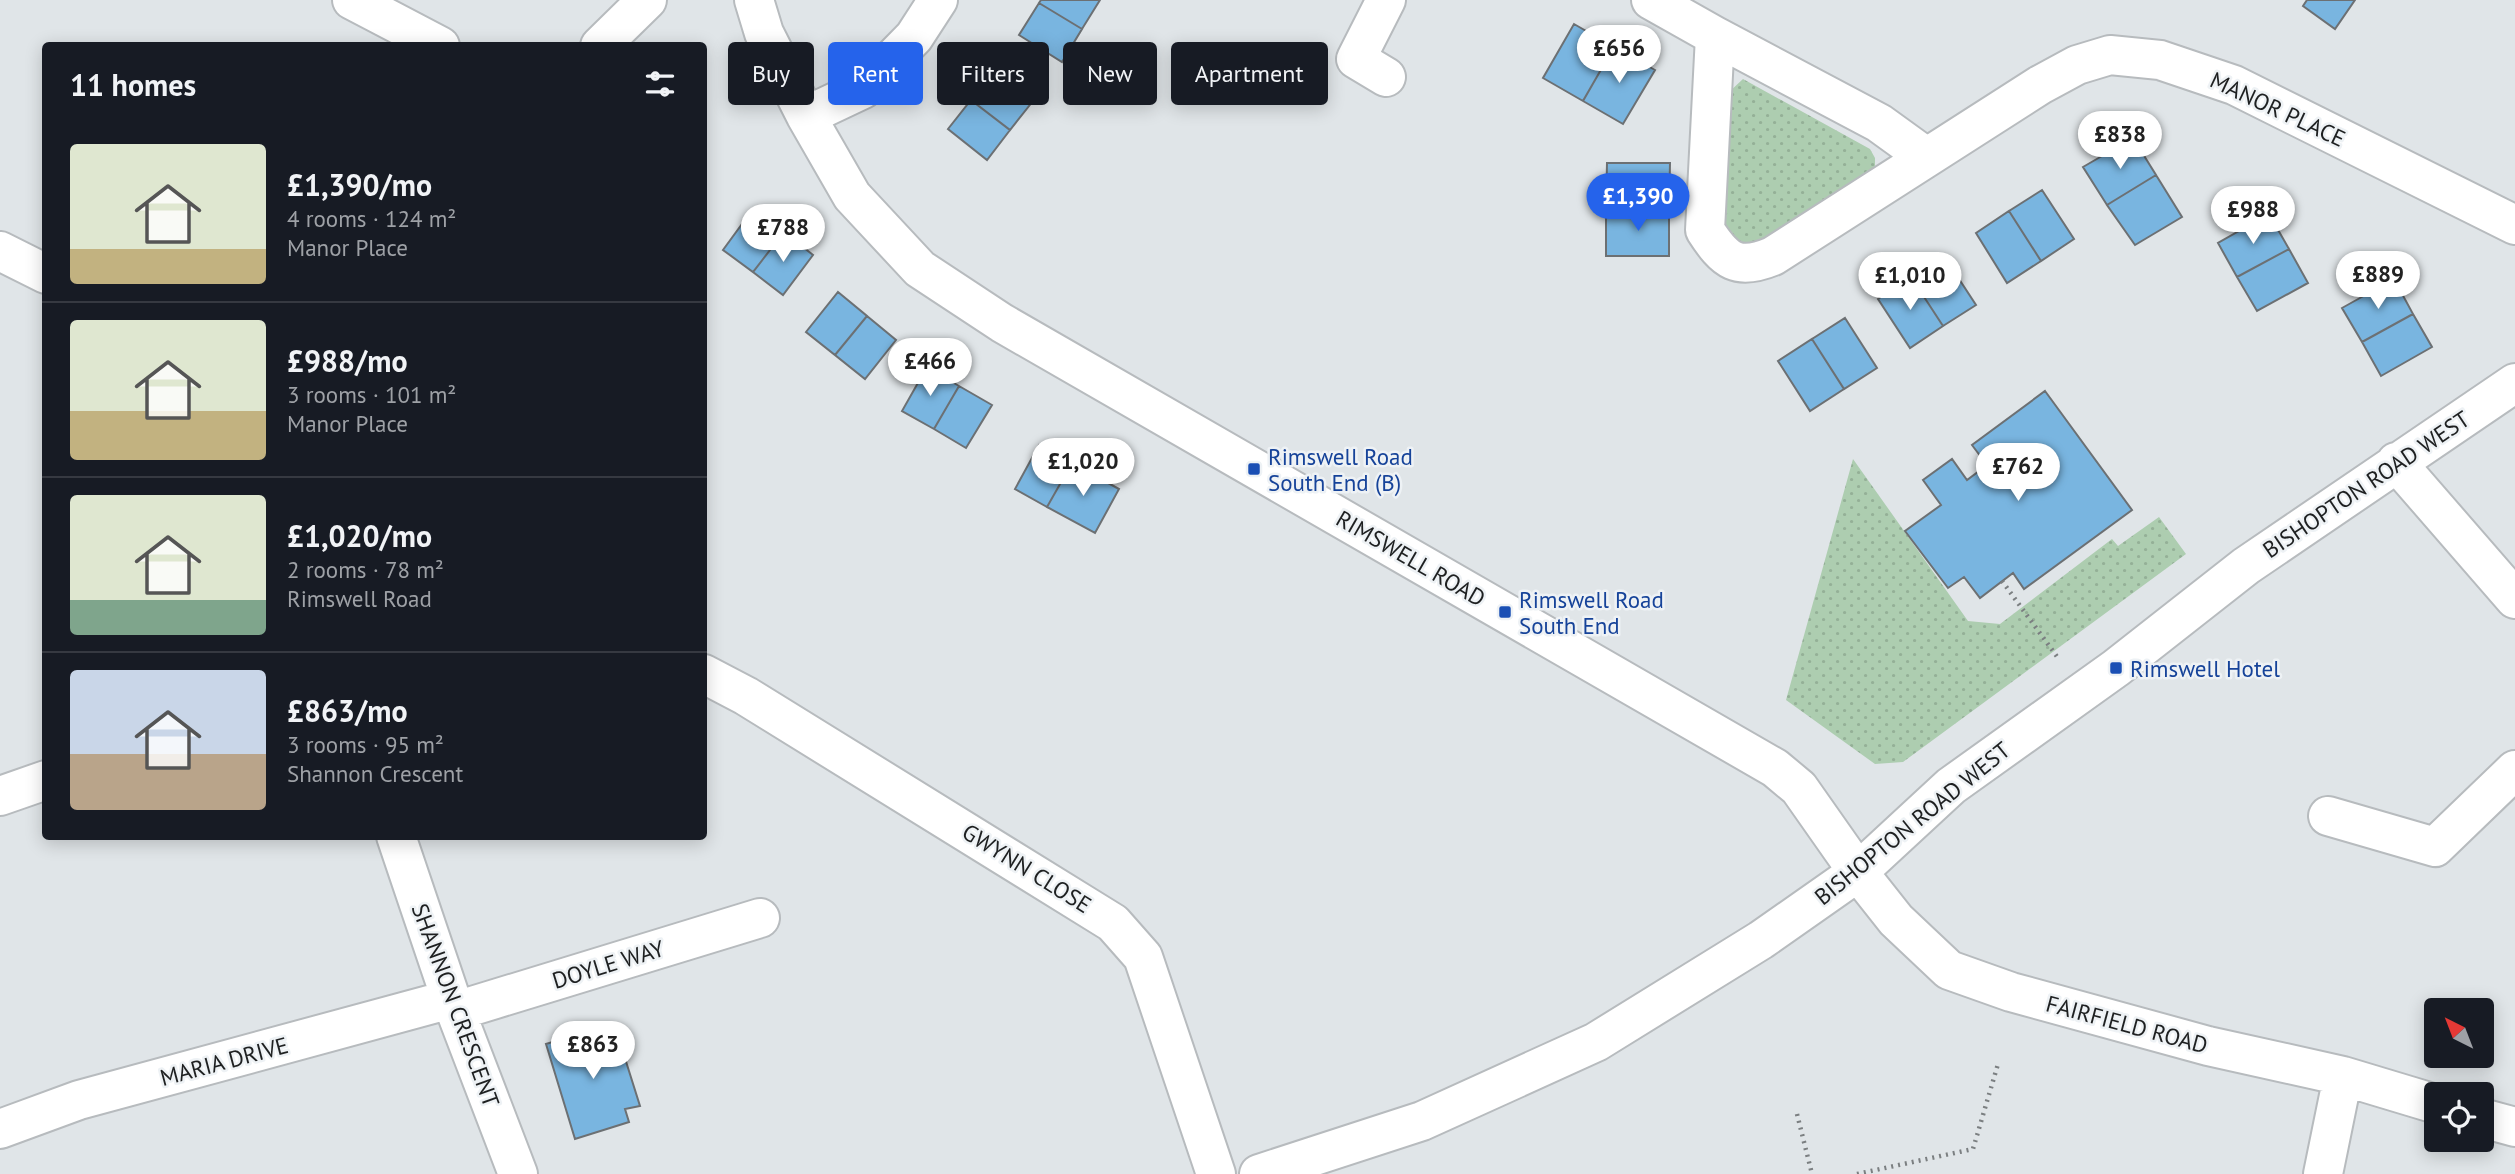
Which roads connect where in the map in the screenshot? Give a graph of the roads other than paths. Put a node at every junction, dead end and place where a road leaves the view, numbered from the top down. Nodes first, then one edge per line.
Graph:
1 (352, 0) edge
2 (647, 0) edge
3 (754, 0) edge
4 (938, 0) edge
5 (1386, 0) edge
6 (1651, 0) edge
7 (1715, 36) junction
8 (432, 42) edge
9 (604, 42) edge
10 (1386, 77) dead end
11 (806, 116) junction
12 (1926, 157) junction
13 (2515, 225) edge
14 (0, 251) edge
15 (42, 272) edge
16 (2515, 383) edge
17 (2396, 462) junction
18 (2515, 599) edge
19 (707, 676) edge
20 (2515, 770) edge
21 (42, 781) edge
22 (0, 796) edge
23 (2328, 816) dead end
24 (397, 840) edge
25 (1858, 872) junction
26 (761, 918) dead end
27 (454, 1005) junction
28 (2343, 1076) junction
29 (2424, 1100) edge
30 (2494, 1121) edge
31 (2515, 1127) edge
32 (0, 1129) edge
33 (518, 1174) edge
34 (1216, 1174) edge
35 (1259, 1174) edge
36 (2323, 1174) edge

1 - 8 street
2 - 9 street
3 - 11 street, RIMSWELL ROAD
4 - 11 street
5 - 10 street
6 - 7 street
7 - 12 street
7 - 12 street, MANOR PLACE
11 - 25 street, RIMSWELL ROAD
12 - 13 street, MANOR PLACE
14 - 15 street
16 - 17 street, BISHOPTON ROAD WEST
17 - 18 street
17 - 25 street, BISHOPTON ROAD WEST
19 - 34 street, GWYNN CLOSE
20 - 23 street
21 - 22 street
24 - 27 street, SHANNON CRESCENT
25 - 28 street, FAIRFIELD ROAD
25 - 35 street, BISHOPTON ROAD WEST
26 - 27 street, DOYLE WAY
27 - 32 street, MARIA DRIVE
27 - 33 street, SHANNON CRESCENT
28 - 29 street, FAIRFIELD ROAD
28 - 36 street
30 - 31 street

